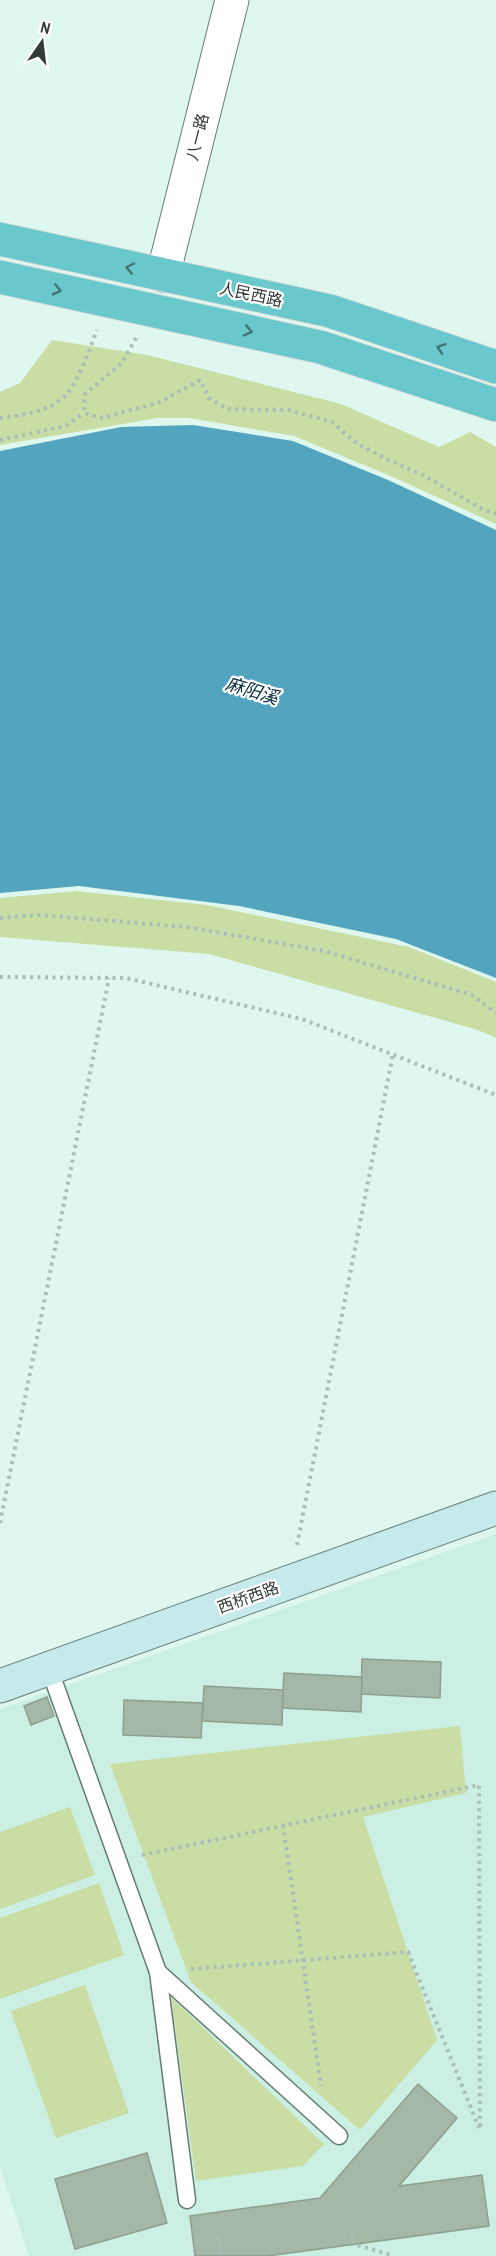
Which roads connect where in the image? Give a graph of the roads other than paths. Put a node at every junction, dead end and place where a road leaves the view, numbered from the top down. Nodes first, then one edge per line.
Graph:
1 (231, 0) edge
2 (0, 239) edge
3 (163, 275) junction
4 (0, 277) edge
5 (496, 367) edge
6 (496, 405) edge
7 (496, 1508) edge
8 (49, 1668) junction
9 (0, 1686) edge
10 (158, 1972) junction
11 (332, 2131) road end
12 (187, 2200) dead end

1 - 3 street, 八一路
3 -> 2 highway, 人民西路
5 -> 3 highway, 人民西路
4 -> 6 highway
7 - 8 main road, 西桥西路
8 - 9 main road, 西桥西路
8 - 10 lane
10 - 11 lane
10 - 12 lane

